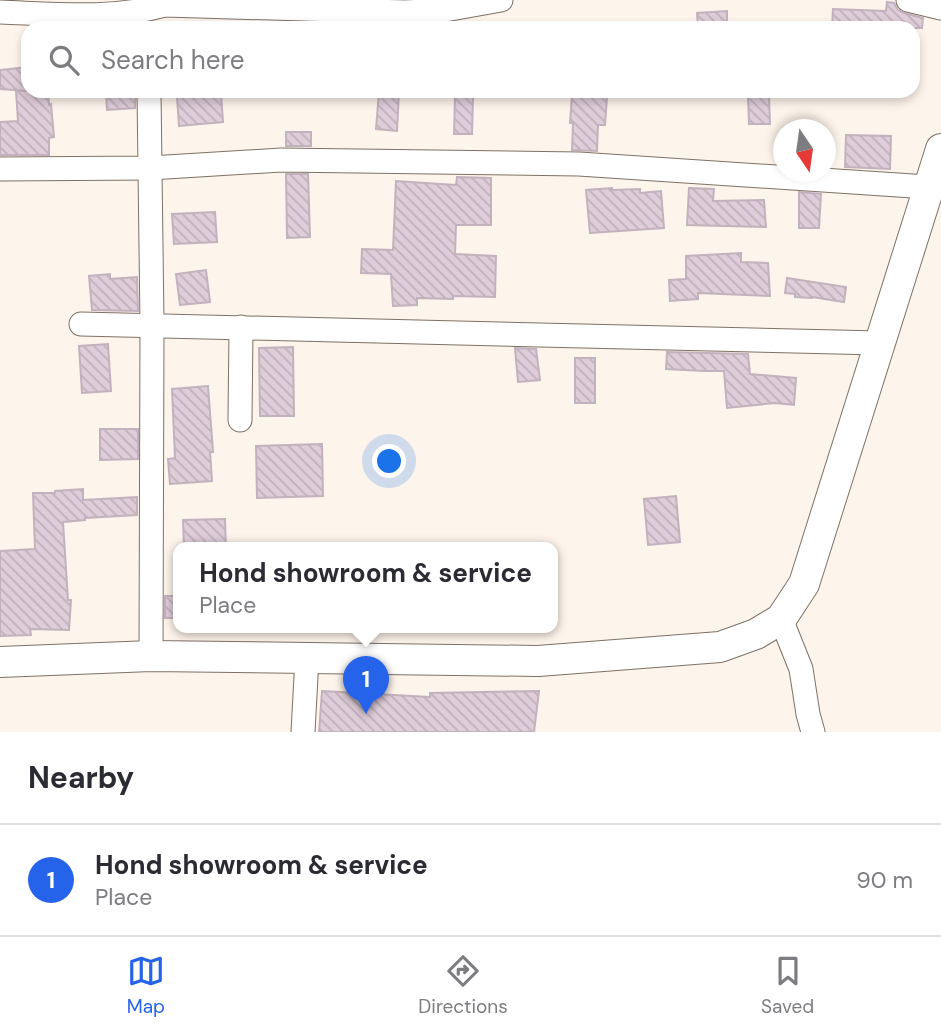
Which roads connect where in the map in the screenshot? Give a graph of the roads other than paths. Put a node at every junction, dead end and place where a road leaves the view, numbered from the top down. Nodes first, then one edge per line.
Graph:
1 (501, 0) edge
2 (908, 0) edge
3 (232, 3) edge
4 (941, 8) edge
5 (0, 12) edge
6 (148, 19) edge
7 (149, 98) edge
8 (941, 149) edge
9 (150, 168) junction
10 (0, 169) edge
11 (929, 187) junction
12 (81, 324) dead end
13 (152, 324) junction
14 (241, 327) junction
15 (880, 342) junction
16 (240, 420) dead end
17 (781, 619) junction
18 (151, 656) junction
19 (307, 658) junction
20 (0, 662) edge
21 (303, 732) edge
22 (813, 732) edge

1 - 3 street
2 - 4 street
3 - 6 street
5 - 6 street
7 - 9 street
8 - 11 main road
9 - 10 street
9 - 11 street
9 - 13 street
11 - 15 main road
12 - 13 street
13 - 14 street
13 - 18 street
14 - 15 street
14 - 16 street
15 - 17 main road
17 - 19 main road
17 - 22 street
18 - 19 main road
18 - 20 main road
19 - 21 street

